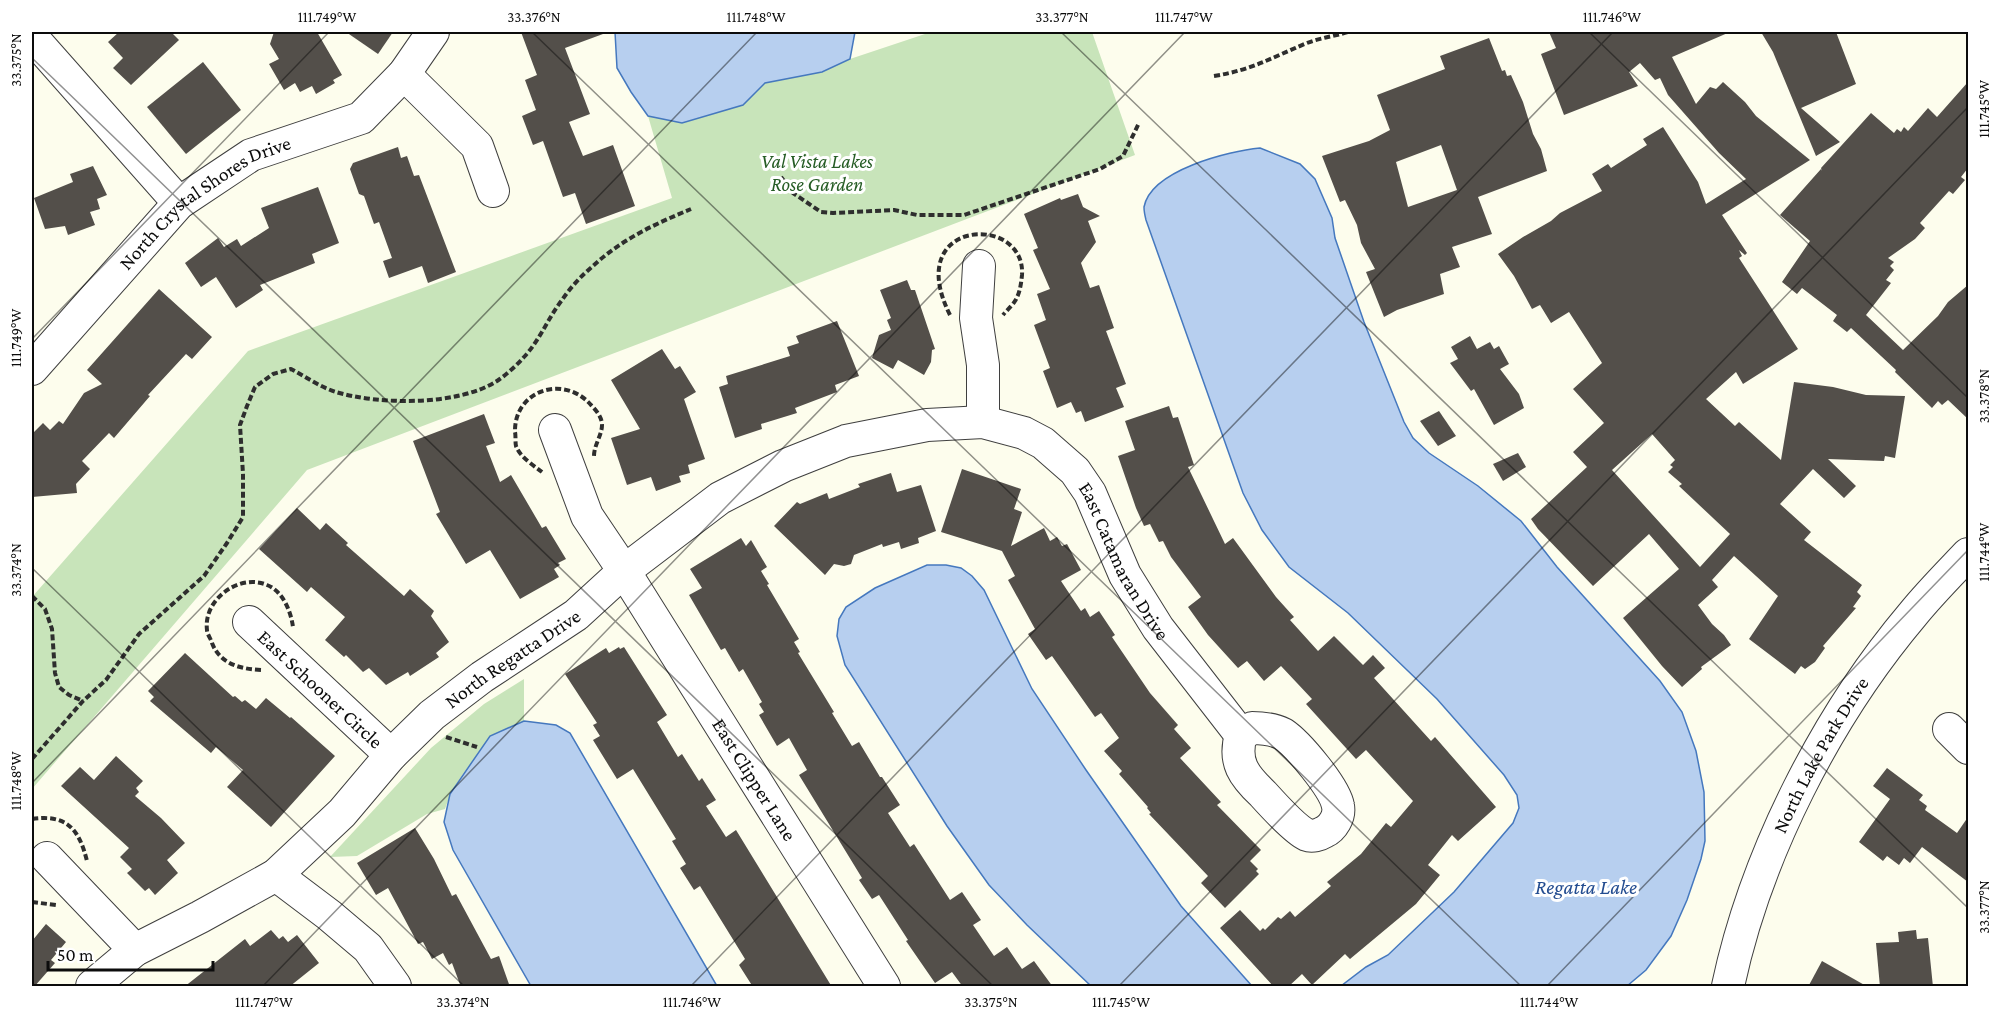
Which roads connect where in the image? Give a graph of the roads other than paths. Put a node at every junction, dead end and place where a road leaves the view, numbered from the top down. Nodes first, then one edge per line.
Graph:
1 (433, 32) edge
2 (32, 37) edge
3 (404, 74) junction
4 (493, 191) dead end
5 (179, 203) junction
6 (979, 266) dead end
7 (32, 369) edge
8 (983, 422) junction
9 (555, 430) dead end
10 (1968, 554) edge
11 (624, 571) junction
12 (249, 622) dead end
13 (1241, 735) dead end
14 (391, 755) junction
15 (47, 858) dead end
16 (276, 875) junction
17 (135, 950) junction
18 (92, 987) edge
19 (395, 987) edge
20 (884, 987) edge
21 (1728, 987) edge

1 - 3 street
2 - 5 street
3 - 4 street
3 - 5 street, North Crystal Shores Drive
5 - 7 street, North Crystal Shores Drive
6 - 8 street
8 - 11 street, North Regatta Drive
8 - 13 street, East Catamaran Drive
9 - 11 street, East Clipper Lane
10 - 21 street, North Lake Park Drive
11 - 14 street, North Regatta Drive
11 - 20 street, East Clipper Lane
12 - 14 street, East Schooner Circle
14 - 16 street, North Regatta Drive
15 - 17 street
16 - 17 street, North Regatta Drive
16 - 19 street
17 - 18 street, North Regatta Drive

